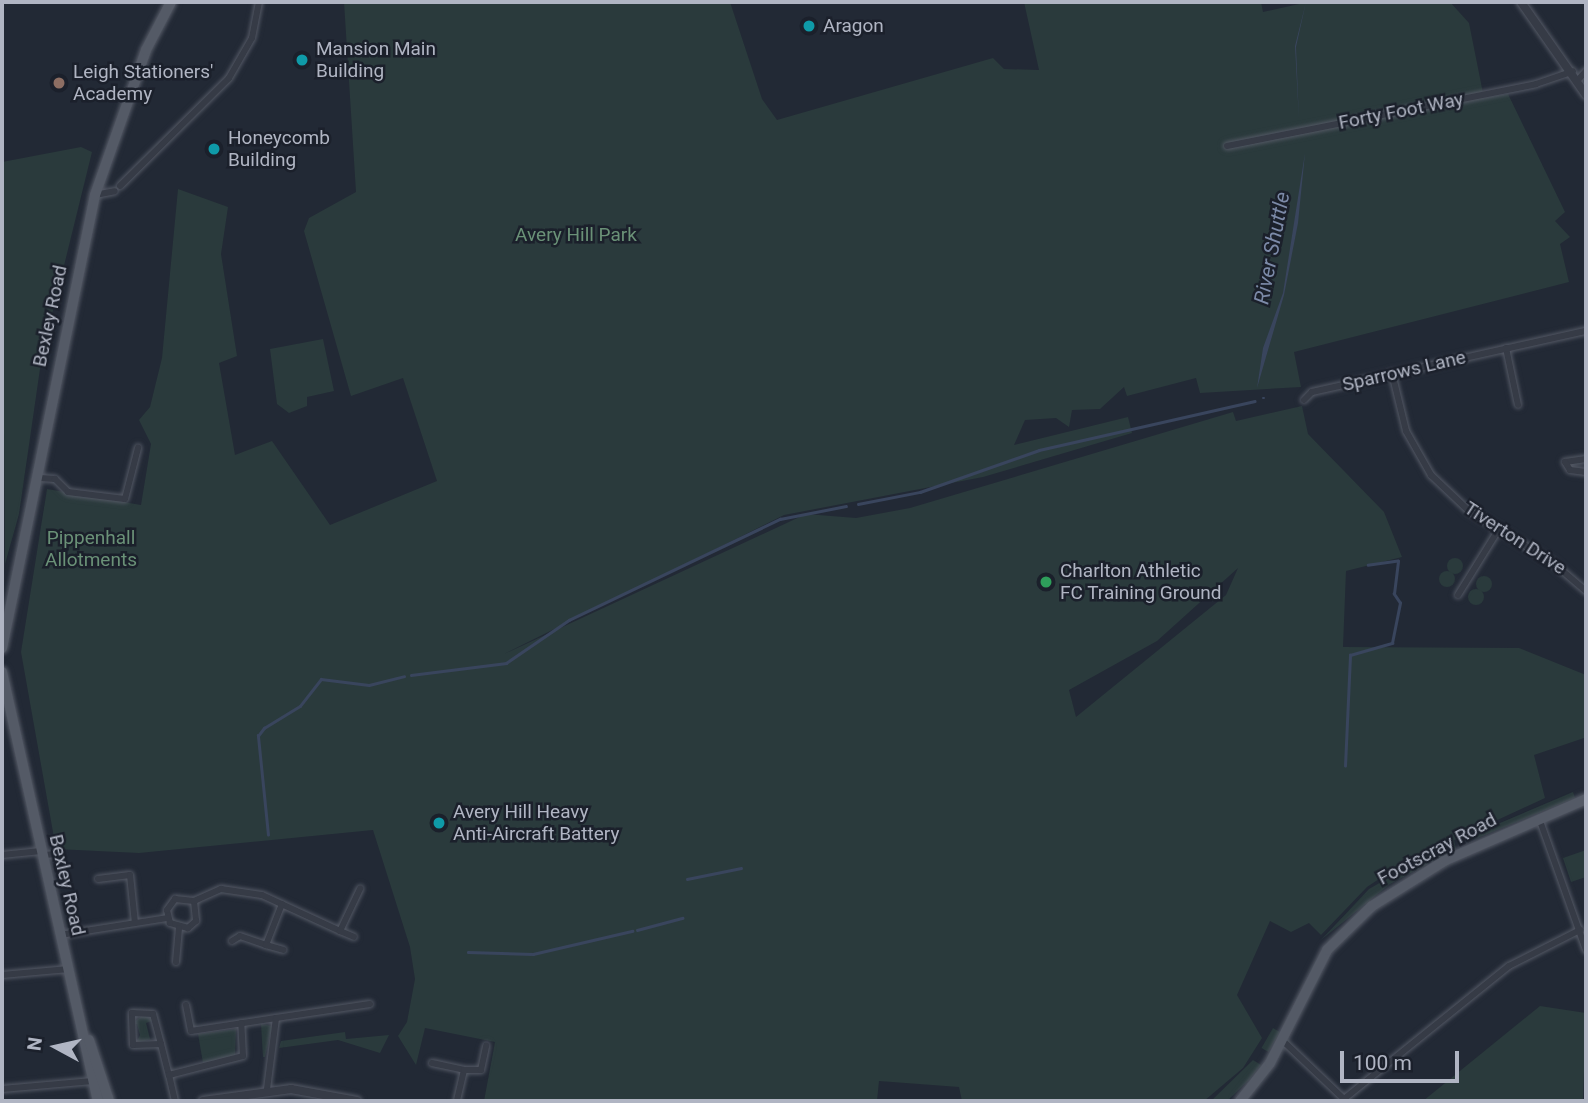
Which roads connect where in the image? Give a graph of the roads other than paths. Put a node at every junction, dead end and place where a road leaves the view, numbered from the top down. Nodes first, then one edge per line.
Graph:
1 (171, 2) edge
2 (259, 2) edge
3 (1521, 2) edge
4 (1573, 71) junction
5 (1586, 71) edge
6 (1578, 80) junction
7 (1586, 95) edge
8 (1227, 146) dead end
9 (94, 195) junction
10 (1586, 331) edge
11 (1506, 348) junction
12 (1392, 373) junction
13 (1304, 400) dead end
14 (1518, 405) dead end
15 (138, 448) dead end
16 (1586, 459) edge
17 (1586, 472) edge
18 (40, 478) junction
19 (1499, 529) junction
20 (1586, 591) edge
21 (1458, 595) dead end
22 (2, 648) edge
23 (2, 671) edge
24 (1586, 799) edge
25 (1539, 818) junction
26 (41, 853) junction
27 (58, 854) dead end
28 (2, 855) edge
29 (98, 879) dead end
30 (360, 888) dead end
31 (194, 901) junction
32 (282, 904) junction
33 (167, 918) junction
34 (135, 923) junction
35 (179, 928) junction
36 (1580, 930) junction
37 (340, 931) junction
38 (61, 935) junction
39 (354, 937) dead end
40 (232, 941) dead end
41 (266, 945) junction
42 (283, 950) dead end
43 (1586, 950) edge
44 (176, 962) dead end
45 (69, 969) junction
46 (2, 975) edge
47 (370, 1004) dead end
48 (186, 1005) dead end
49 (276, 1018) junction
50 (241, 1023) junction
51 (83, 1024) junction
52 (1282, 1040) junction
53 (161, 1044) junction
54 (486, 1046) dead end
55 (432, 1063) dead end
56 (464, 1070) junction
57 (169, 1075) junction
58 (93, 1081) junction
59 (2, 1089) edge
60 (267, 1089) junction
61 (1345, 1100) edge
62 (98, 1101) edge
63 (109, 1101) edge
64 (175, 1101) edge
65 (203, 1101) edge
66 (357, 1101) edge
67 (457, 1101) edge
68 (1240, 1101) edge

1 - 9 main road, Bexley Road
2 - 9 street
3 - 4 street
4 - 6 street
4 - 8 street, Forty Foot Way
5 - 6 street
6 - 7 street
9 - 18 main road, Bexley Road
10 - 11 street, Sparrows Lane
11 - 12 street, Sparrows Lane
11 - 14 street
12 - 13 street, Sparrows Lane
12 - 19 street, Tiverton Drive
15 - 18 street
16 - 17 street
18 - 22 main road, Bexley Road
19 - 20 street, Tiverton Drive
19 - 21 street
23 - 26 main road, Bexley Road
24 - 25 main road, Footscray Road
25 - 36 street
25 - 52 main road, Footscray Road
26 - 27 street
26 - 28 street
26 - 38 main road, Bexley Road
29 - 34 street
30 - 37 street
31 - 32 street
31 - 33 street
31 - 35 street
32 - 37 street
32 - 41 street
33 - 34 street
33 - 35 street
34 - 38 street
35 - 44 street
36 - 43 street
36 - 61 street
37 - 39 street
38 - 45 main road, Bexley Road
40 - 41 street
41 - 42 street
45 - 46 street
45 - 51 main road, Bexley Road
47 - 49 street
48 - 50 street
49 - 50 street
49 - 60 street
50 - 57 street
51 - 58 main road, Bexley Road
51 - 63 main road, Bexley Road
52 - 61 street
52 - 68 main road, Footscray Road
53 - 53 street
53 - 57 street
54 - 56 street
55 - 56 street
56 - 67 street
57 - 64 street
58 - 59 street
58 - 62 main road, Bexley Road
60 - 65 street
60 - 66 street

